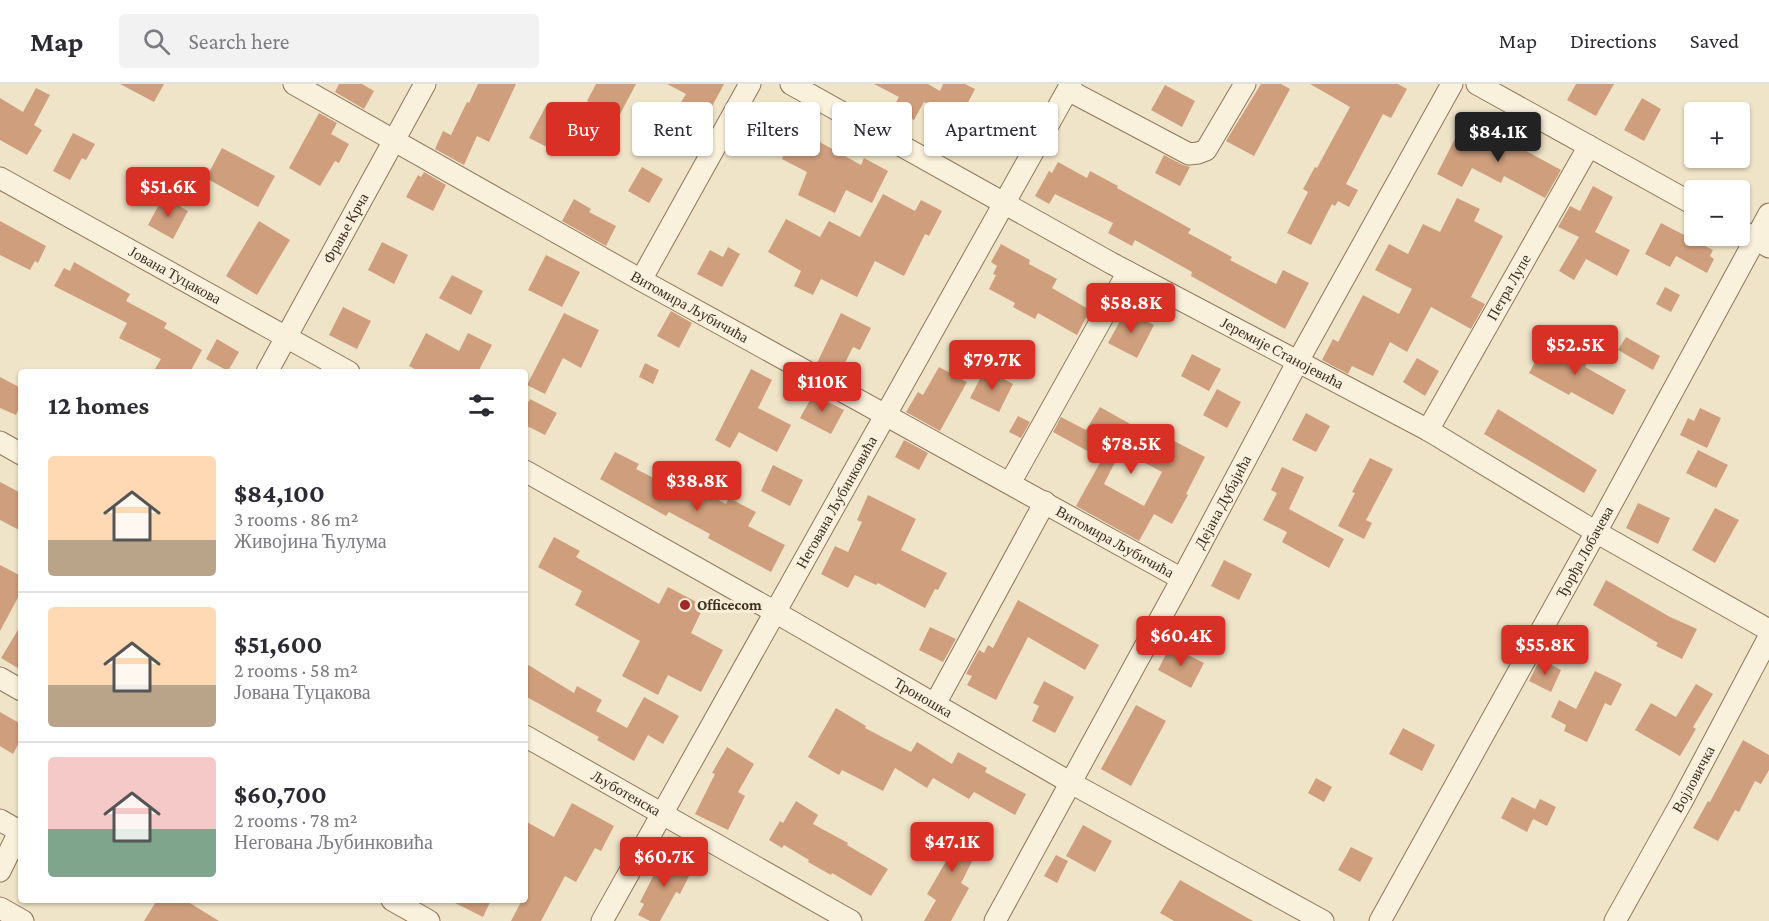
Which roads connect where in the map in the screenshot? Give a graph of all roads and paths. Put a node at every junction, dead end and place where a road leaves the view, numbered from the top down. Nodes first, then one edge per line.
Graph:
1 (294, 84) edge
2 (425, 84) edge
3 (750, 84) edge
4 (791, 84) edge
5 (1245, 84) edge
6 (1452, 84) edge
7 (1477, 84) edge
8 (1070, 87) edge
9 (393, 141) junction
10 (1588, 146) junction
11 (0, 178) edge
12 (1684, 199) edge
13 (1005, 204) junction
14 (1769, 214) edge
15 (1754, 238) edge
16 (1128, 272) junction
17 (640, 280) junction
18 (286, 337) junction
19 (1298, 361) junction
20 (269, 369) edge
21 (344, 369) edge
22 (887, 416) junction
23 (1428, 430) junction
24 (0, 442) edge
25 (18, 452) edge
26 (528, 473) edge
27 (1010, 483) junction
28 (1046, 502) junction
29 (1596, 532) junction
30 (1182, 579) junction
31 (775, 612) junction
32 (1769, 630) edge
33 (1769, 637) edge
34 (0, 678) edge
35 (18, 688) edge
36 (935, 704) junction
37 (528, 738) edge
38 (1071, 783) junction
39 (663, 813) junction
40 (0, 820) edge
41 (18, 828) edge
42 (18, 833) edge
43 (0, 871) edge
44 (397, 903) edge
45 (0, 908) edge
46 (23, 921) edge
47 (429, 921) edge
48 (602, 921) edge
49 (851, 921) edge
50 (995, 921) edge
51 (1323, 921) edge
52 (1380, 921) edge
53 (1615, 921) edge

1 - 9 street, Витомира Љубичића
2 - 9 street, Фрање Крча
3 - 17 street
4 - 13 street, Јеремије Станојевића
5 - 8 street
6 - 19 street, Дејана Дубајића
7 - 10 street
8 - 13 street, Негована Љубинковића
9 - 17 street, Витомира Љубичића
9 - 18 street, Фрање Крча
10 - 12 street
10 - 23 street, Петра Лупе
11 - 18 street, Јована Туцакова
13 - 16 street, Јеремије Станојевића
13 - 22 street, Негована Љубинковића
14 - 15 street, Ђорђа Лобачева
15 - 29 street, Ђорђа Лобачева
16 - 19 street, Јеремије Станојевића
16 - 27 street
17 - 22 street, Витомира Љубичића
18 - 20 street, Фрање Крча
18 - 21 street
19 - 23 street, Јеремије Станојевића
19 - 30 street, Дејана Дубајића
22 - 27 street, Витомира Љубичића
22 - 31 street, Негована Љубинковића
23 - 29 street, Јеремије Станојевића
24 - 25 street
26 - 31 street, Троношка
27 - 28 street, Витомира Љубичића
28 - 30 street, Витомира Љубичића
28 - 36 street
29 - 32 street, Јеремије Станојевића
29 - 52 street, Ђорђа Лобачева
30 - 38 street, Дејана Дубајића
31 - 36 street, Троношка
31 - 39 street, Негована Љубинковића
33 - 53 street, Војловичка
34 - 35 street
36 - 38 street, Троношка
37 - 39 street, Љуботенска
38 - 50 street, Дејана Дубајића
38 - 51 street, Троношка
39 - 48 street, Негована Љубинковића
39 - 49 street, Љуботенска
40 - 41 street
42 - 43 street
44 - 47 street
45 - 46 street

